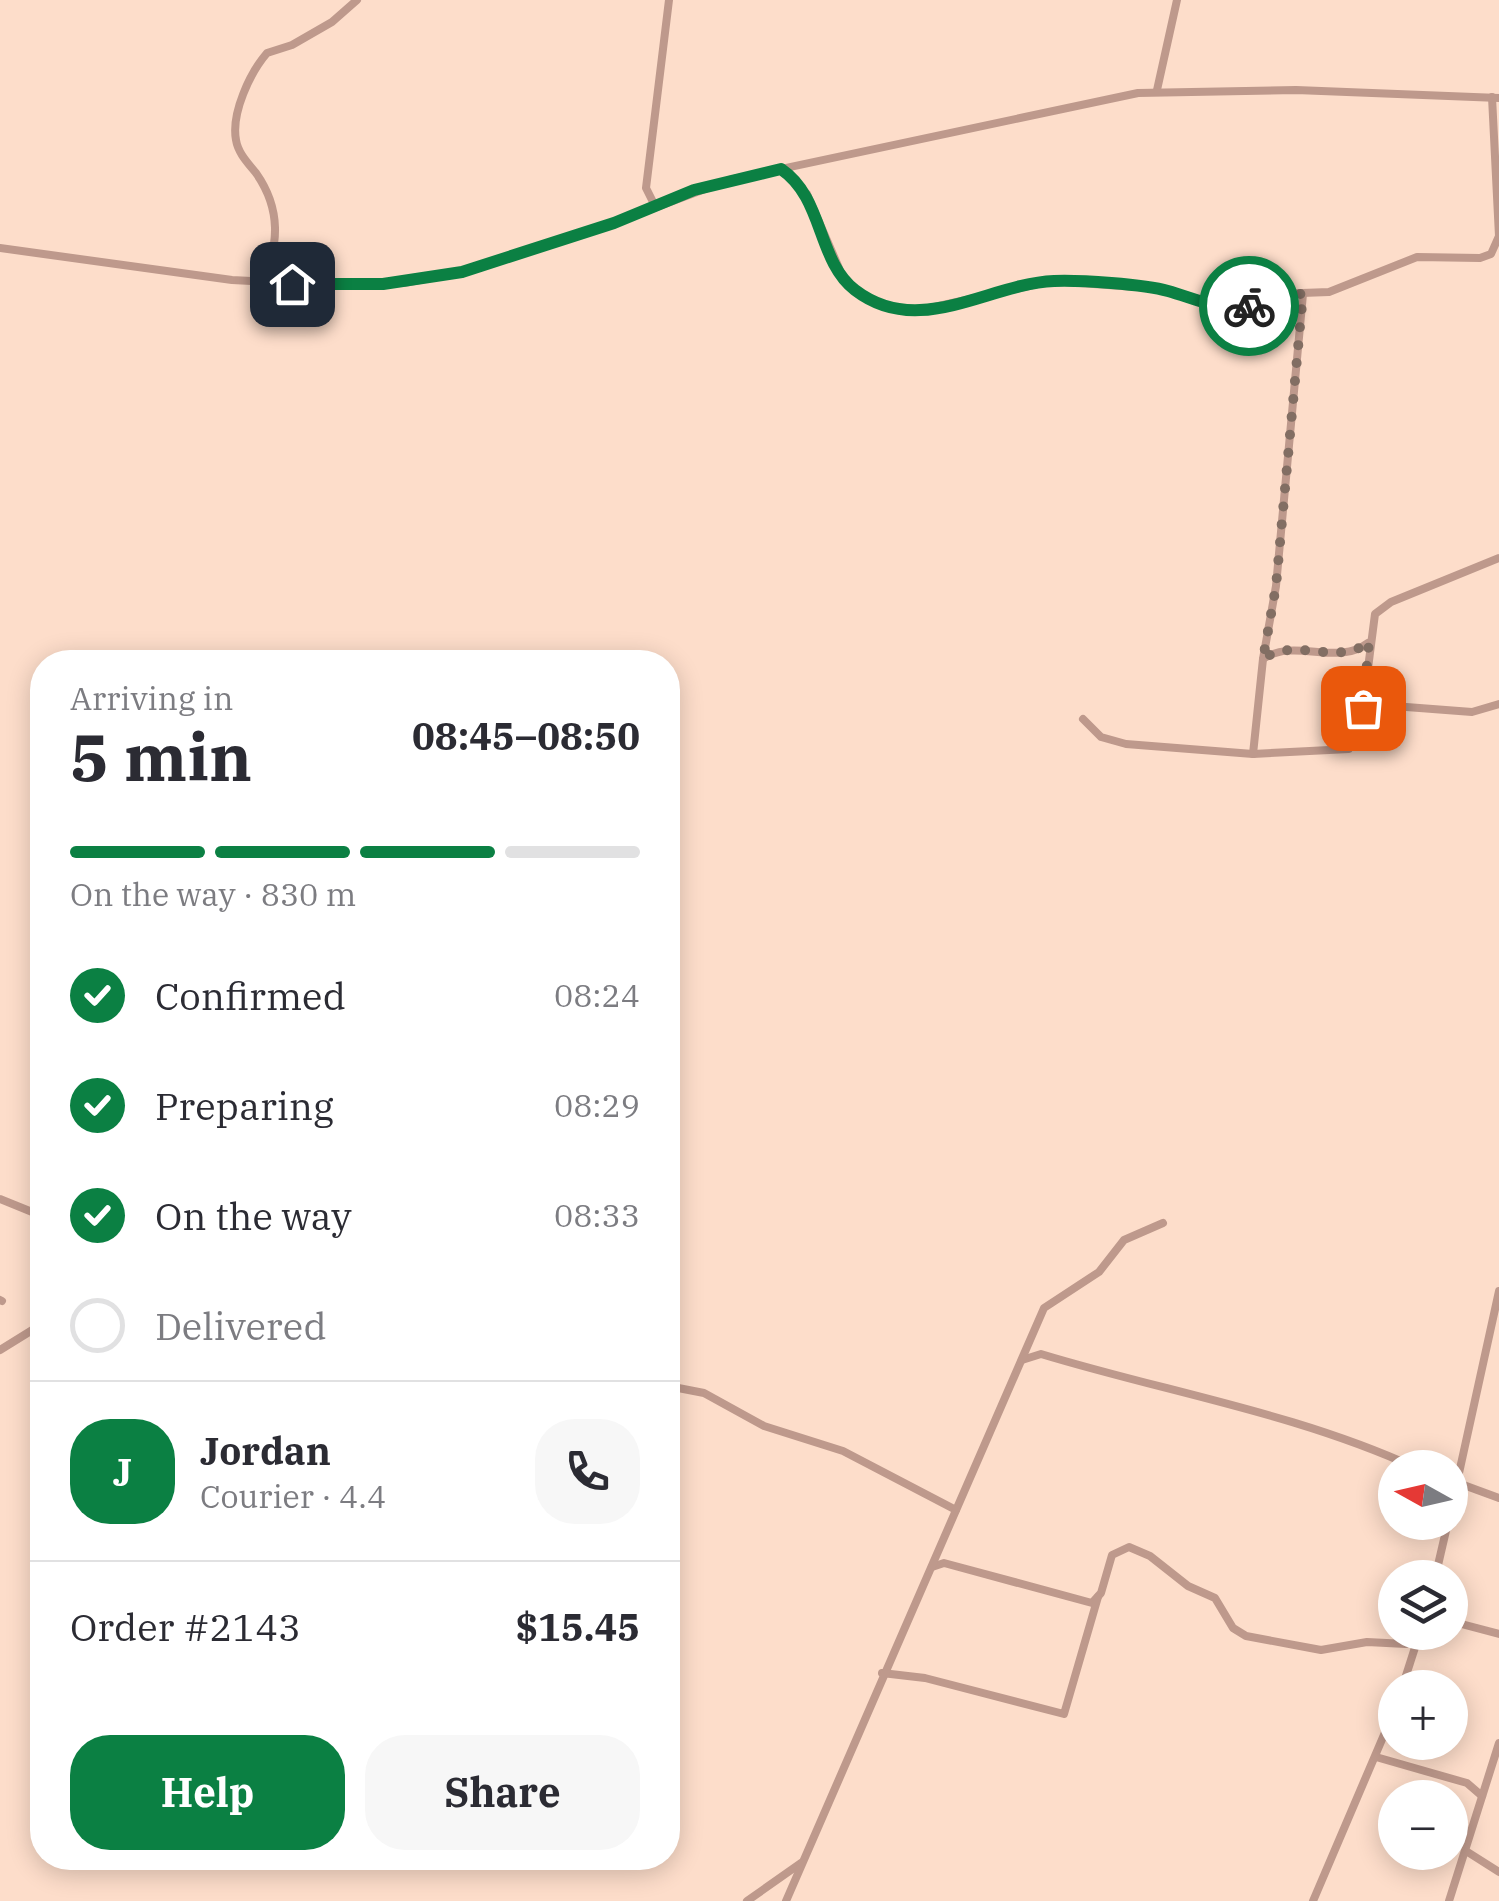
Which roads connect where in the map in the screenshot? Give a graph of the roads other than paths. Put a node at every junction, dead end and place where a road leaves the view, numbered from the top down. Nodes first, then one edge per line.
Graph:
1 (358, 0) edge
2 (668, 0) edge
3 (1177, 0) edge
4 (1157, 90) junction
5 (1496, 98) edge
6 (781, 169) junction
7 (654, 206) junction
8 (0, 248) edge
9 (258, 282) junction
10 (1303, 294) junction
11 (1499, 558) edge
12 (1369, 642) junction
13 (1263, 659) junction
14 (1499, 704) edge
15 (1363, 708) junction
16 (1082, 720) dead end
17 (1253, 754) junction
18 (0, 1200) edge
19 (30, 1211) edge
20 (1163, 1224) dead end
21 (1499, 1292) edge
22 (30, 1331) edge
23 (1488, 1344) junction
24 (1499, 1347) edge
25 (0, 1350) edge
26 (1022, 1360) junction
27 (680, 1388) edge
28 (1461, 1450) edge
29 (1378, 1451) edge
30 (1468, 1487) edge
31 (1499, 1498) edge
32 (956, 1510) junction
33 (932, 1567) junction
34 (1098, 1598) junction
35 (1468, 1626) edge
36 (1499, 1634) edge
37 (1378, 1643) edge
38 (882, 1673) junction
39 (1499, 1743) edge
40 (1378, 1752) edge
41 (1376, 1757) junction
42 (1482, 1796) junction
43 (1468, 1844) edge
44 (1468, 1852) edge
45 (802, 1862) junction
46 (1459, 1870) edge
47 (1499, 1872) edge
48 (747, 1901) edge
49 (786, 1901) edge
50 (1313, 1901) edge
51 (1448, 1901) edge

1 - 9 street
2 - 7 street
3 - 4 street
4 - 5 street
4 - 6 street
5 - 10 street
6 - 7 street
6 - 10 street
7 - 9 street
8 - 9 street
10 - 13 street
11 - 12 street
12 - 13 street
12 - 15 street
13 - 17 street
14 - 15 street
15 - 17 street
16 - 17 street
18 - 19 street
20 - 26 street
21 - 23 street
22 - 25 street
23 - 24 street
23 - 28 street
26 - 29 street
26 - 32 street
27 - 32 street
30 - 31 street
32 - 33 street
33 - 34 street
33 - 38 street
34 - 37 street
34 - 38 street
35 - 36 street
38 - 45 street
39 - 42 street
40 - 41 street
41 - 42 street
41 - 50 street
42 - 43 street
44 - 47 street
45 - 48 street
45 - 49 street
46 - 51 street

